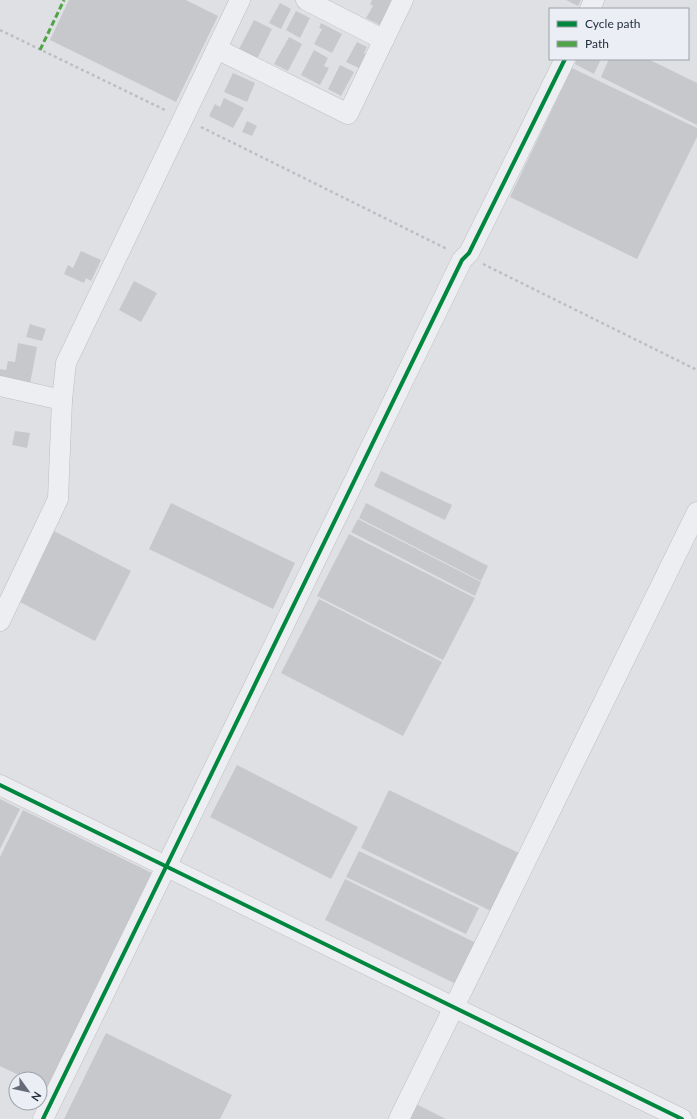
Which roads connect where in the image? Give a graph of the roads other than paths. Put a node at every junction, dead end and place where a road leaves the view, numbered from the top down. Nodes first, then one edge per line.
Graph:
1 (240, 0) edge
2 (306, 0) edge
3 (404, 0) edge
4 (384, 40) junction
5 (217, 49) junction
6 (565, 60) edge
7 (0, 386) edge
8 (62, 400) junction
9 (697, 512) edge
10 (0, 621) edge
11 (0, 785) edge
12 (165, 866) junction
13 (454, 1006) junction
14 (43, 1119) edge
15 (399, 1119) edge
16 (682, 1119) edge

1 - 5 street
2 - 4 street
3 - 4 street
4 - 5 street
5 - 8 street
6 - 12 street
7 - 8 street
8 - 10 street
9 - 13 street
11 - 12 street
12 - 13 street
12 - 14 street
13 - 15 street
13 - 16 street

